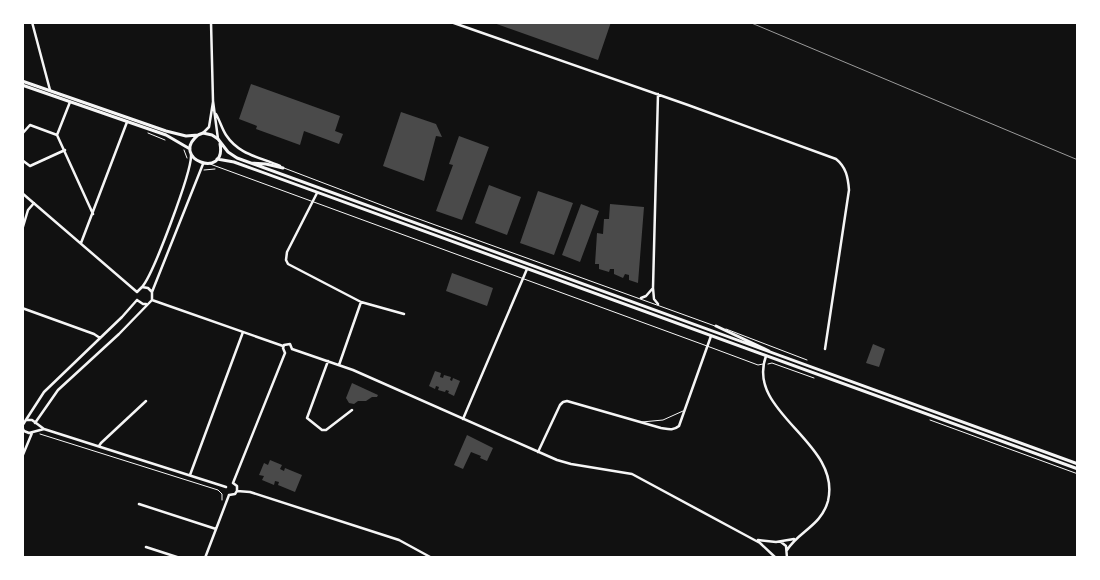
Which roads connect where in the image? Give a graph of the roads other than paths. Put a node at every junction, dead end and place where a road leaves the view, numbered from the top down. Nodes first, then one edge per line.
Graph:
1 (32, 22) edge
2 (211, 22) edge
3 (451, 22) edge
4 (22, 83) edge
5 (50, 90) junction
6 (658, 94) junction
7 (213, 101) junction
8 (70, 102) junction
9 (215, 112) junction
10 (127, 122) junction
11 (22, 134) edge
12 (203, 134) junction
13 (57, 135) junction
14 (198, 136) junction
15 (218, 139) junction
16 (220, 143) junction
17 (65, 150) junction
18 (191, 151) junction
19 (217, 159) junction
20 (22, 160) edge
21 (209, 163) junction
22 (203, 164) junction
23 (250, 164) junction
24 (283, 168) junction
25 (22, 193) edge
26 (317, 193) junction
27 (34, 202) junction
28 (313, 202) junction
29 (93, 214) junction
30 (22, 230) edge
31 (81, 243) junction
32 (527, 268) junction
33 (523, 278) junction
34 (142, 287) junction
35 (652, 288) junction
36 (137, 292) junction
37 (152, 292) junction
38 (641, 298) junction
39 (137, 300) junction
40 (152, 300) junction
41 (361, 302) junction
42 (146, 304) junction
43 (658, 304) junction
44 (22, 308) edge
45 (404, 314) dead end
46 (716, 326) junction
47 (244, 332) junction
48 (711, 336) junction
49 (100, 338) junction
50 (283, 346) junction
51 (707, 346) junction
52 (292, 349) junction
53 (826, 349) dead end
54 (285, 353) junction
55 (766, 356) junction
56 (783, 358) junction
57 (807, 360) dead end
58 (328, 361) junction
59 (339, 365) junction
60 (763, 365) junction
61 (146, 401) dead end
62 (352, 410) dead end
63 (684, 411) junction
64 (464, 419) junction
65 (26, 420) junction
66 (641, 422) junction
67 (35, 423) junction
68 (23, 426) edge
69 (44, 429) junction
70 (33, 432) junction
71 (99, 446) junction
72 (538, 452) junction
73 (22, 457) edge
74 (1078, 464) edge
75 (1078, 468) edge
76 (190, 475) junction
77 (233, 483) junction
78 (226, 487) junction
79 (237, 491) junction
80 (229, 495) junction
81 (139, 504) dead end
82 (216, 529) junction
83 (750, 538) junction
84 (796, 539) junction
85 (776, 542) junction
86 (780, 542) junction
87 (146, 546) dead end
88 (771, 552) junction
89 (787, 552) junction
90 (782, 557) edge
91 (180, 558) edge
92 (205, 558) edge
93 (432, 558) edge
94 (776, 558) edge
95 (787, 558) edge

1 - 5 street
2 - 7 street
3 - 6 street
4 - 5 main road
4 - 8 main road
5 - 14 main road
6 - 35 street
6 - 53 street
7 - 9 street
7 - 12 street
8 - 10 main road
8 - 13 street
9 - 15 street
9 - 24 street
10 - 18 main road
10 - 29 street
11 - 13 street
12 - 14 main road
12 - 15 main road
13 - 17 street
14 - 18 main road
15 - 16 main road
16 - 19 main road
16 - 23 main road
17 - 20 street
17 - 29 street
18 - 22 main road
18 - 34 street
19 - 21 main road
19 - 26 main road
21 - 22 main road
21 - 28 lane
22 - 37 street
23 - 24 main road
23 - 56 main road
24 - 38 lane
25 - 27 street
26 - 28 street
26 - 32 main road
27 - 30 street
27 - 31 street
28 - 33 lane
28 - 41 street
29 - 31 street
31 - 36 street
32 - 33 street
32 - 48 main road
33 - 51 lane
33 - 64 street
34 - 36 street
34 - 37 street
35 - 38 street
35 - 43 street
36 - 39 street
37 - 40 street
38 - 43 lane
39 - 42 street
39 - 49 street
40 - 42 street
40 - 47 street
41 - 45 street
41 - 59 street
42 - 67 street
43 - 46 lane
44 - 49 street
46 - 56 main road
46 - 57 lane
47 - 50 street
47 - 76 street
48 - 51 street
48 - 55 main road
49 - 65 street
50 - 52 street
50 - 54 street
51 - 60 lane
51 - 63 street
52 - 54 street
52 - 58 street
54 - 77 street
55 - 60 street
55 - 75 main road
56 - 74 main road
58 - 59 street
58 - 62 street
59 - 64 street
60 - 84 street
61 - 71 street
63 - 66 lane
63 - 66 street
64 - 72 street
65 - 67 street
65 - 68 street
66 - 72 street
67 - 69 street
67 - 70 street
68 - 70 street
69 - 70 street
69 - 71 street
70 - 73 street
71 - 76 street
72 - 83 street
76 - 78 street
77 - 78 street
77 - 79 street
78 - 80 street
79 - 80 street
79 - 93 street
80 - 82 street
81 - 82 street
82 - 92 street
83 - 85 street
83 - 88 street
84 - 86 street
84 - 89 street
85 - 86 street
85 - 88 street
86 - 89 street
87 - 91 street
88 - 94 street
89 - 90 street
89 - 95 street

